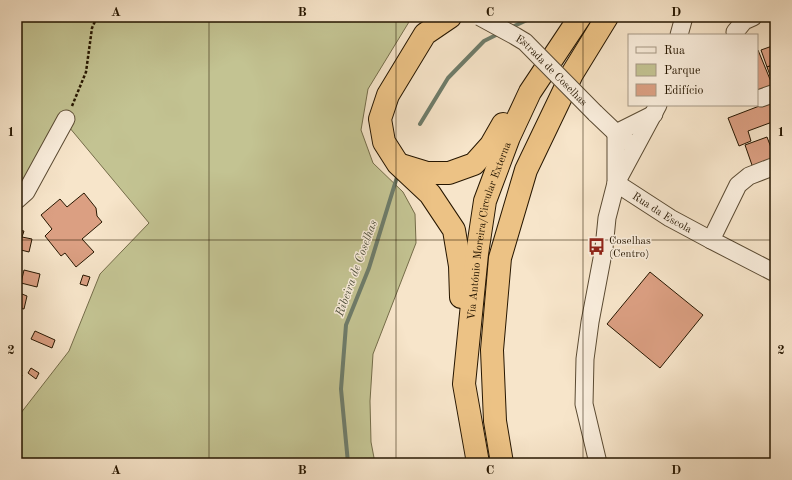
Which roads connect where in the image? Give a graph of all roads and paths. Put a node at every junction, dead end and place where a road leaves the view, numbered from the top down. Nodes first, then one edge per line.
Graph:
1 (97, 17) edge
2 (450, 17) edge
3 (479, 17) edge
4 (579, 17) edge
5 (607, 17) edge
6 (684, 17) edge
7 (753, 17) edge
8 (734, 32) dead end
9 (679, 34) edge
10 (656, 109) edge
11 (66, 119) joint
12 (616, 133) junction
13 (635, 146) junction
14 (398, 164) junction
15 (775, 166) edge
16 (616, 182) junction
17 (17, 200) edge
18 (711, 240) junction
19 (775, 273) edge
20 (464, 384) junction
21 (478, 463) edge
22 (502, 463) edge
23 (598, 463) edge

1 - 11 path
2 - 14 highway
3 - 12 street, Estrada de Coselhas, bridge
4 - 14 highway
4 - 20 highway, Via António Moreira/Circular Externa
5 - 22 highway, Via António Moreira/Circular Externa
6 - 9 street
7 - 8 street
10 - 12 street
10 - 13 street
11 - 17 street
12 - 13 street, Estrada de Coselhas
12 - 16 street
13 - 16 street
14 - 20 highway
15 - 18 street
16 - 18 street, Rua da Escola
16 - 23 street
18 - 19 street, Rua da Escola
20 - 21 highway, Via António Moreira/Circular Externa

